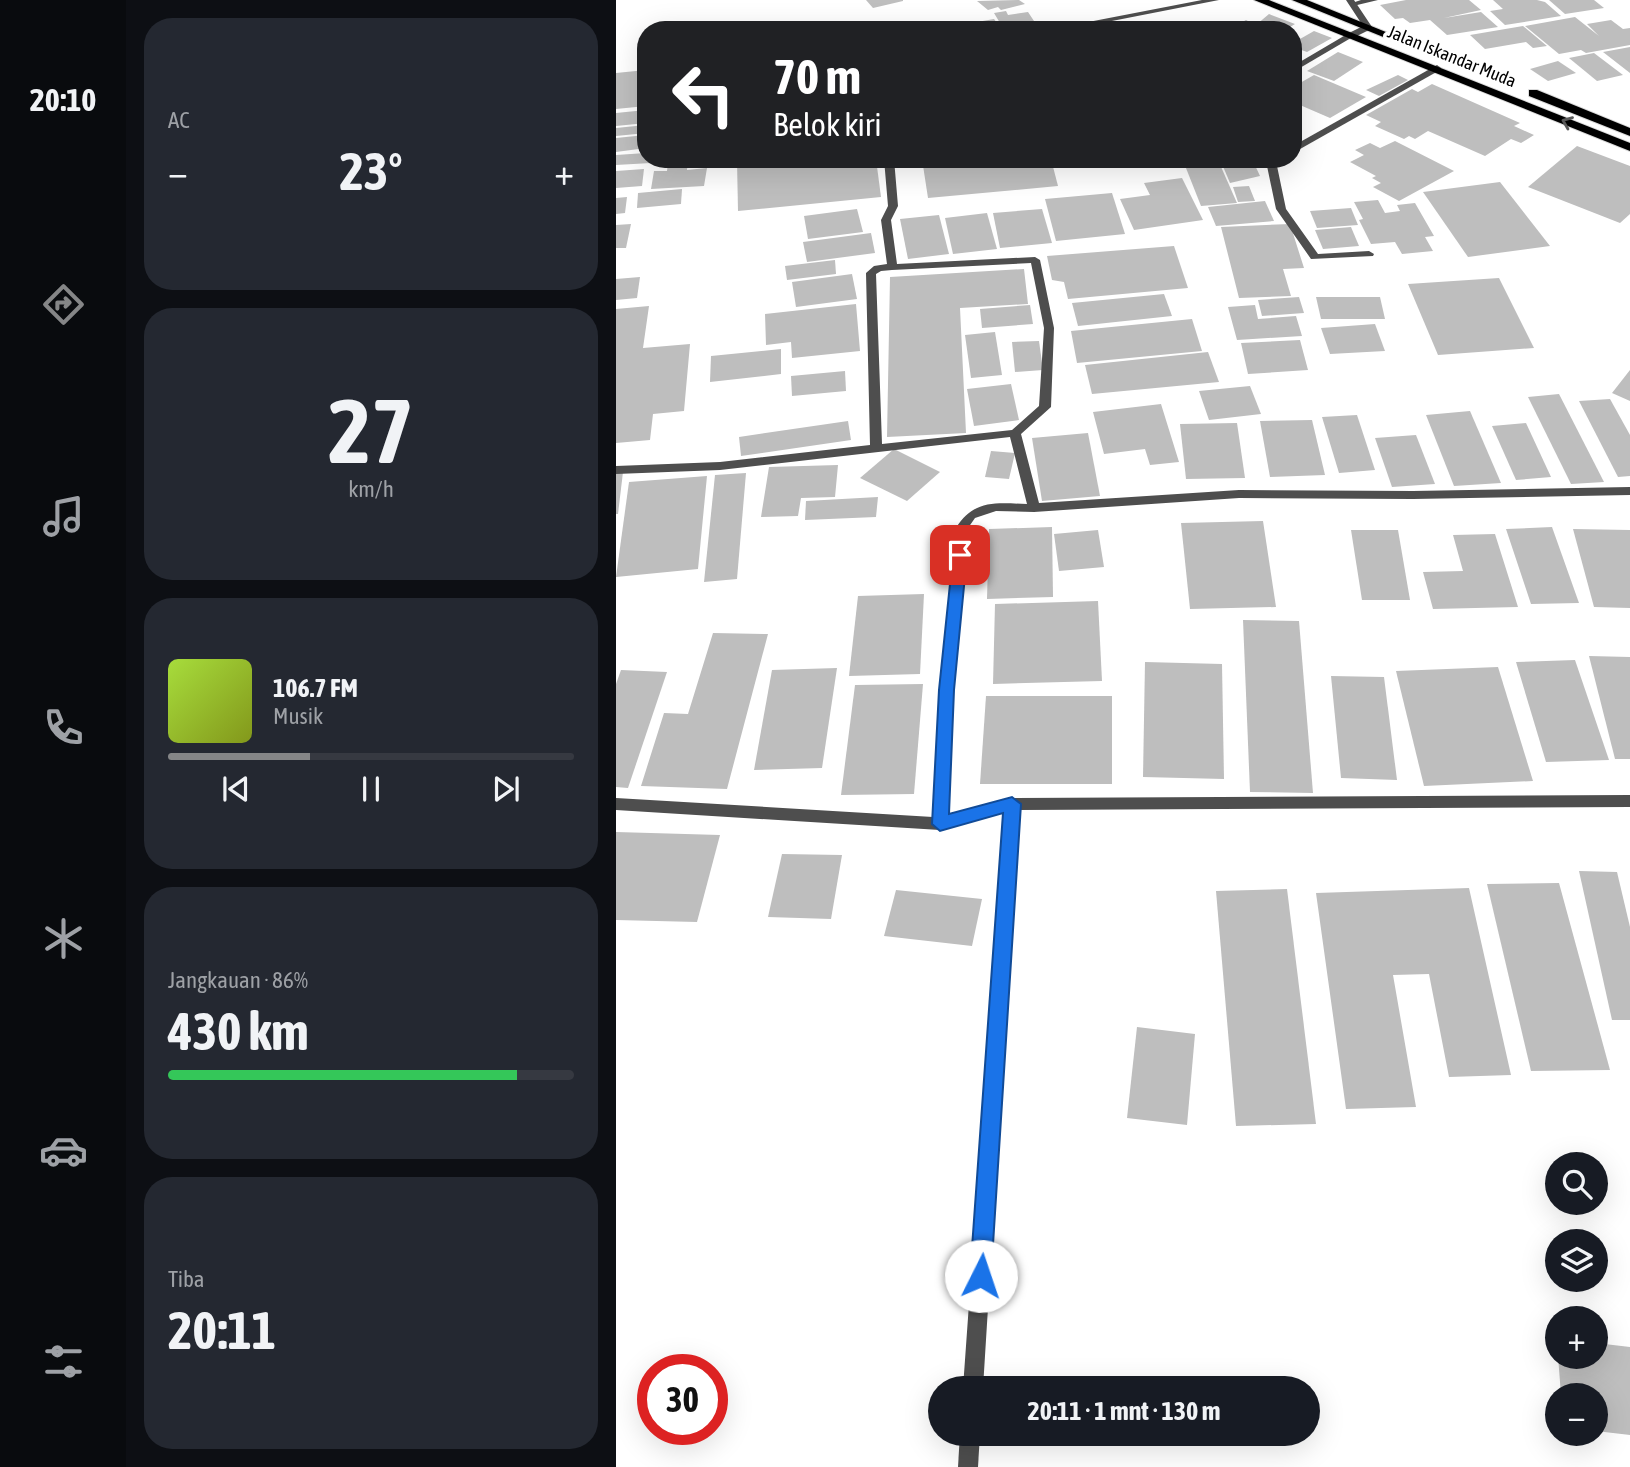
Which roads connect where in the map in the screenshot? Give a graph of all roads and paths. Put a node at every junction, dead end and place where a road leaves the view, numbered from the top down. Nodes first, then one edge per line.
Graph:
1 (1215, 0) edge
2 (1259, 0) edge
3 (1297, 0) edge
4 (1374, 0) edge
5 (1351, 2) edge
6 (1100, 21) edge
7 (1367, 27) junction
8 (1352, 35) junction
9 (1417, 47) dead end
10 (1302, 65) edge
11 (1437, 68) junction
12 (1516, 86) dead end
13 (1630, 132) edge
14 (1302, 145) edge
15 (1630, 147) edge
16 (890, 168) edge
17 (1272, 168) edge
18 (1369, 254) dead end
19 (892, 267) junction
20 (1015, 432) junction
21 (876, 447) junction
22 (616, 470) edge
23 (1630, 491) edge
24 (1034, 508) junction
25 (1630, 801) edge
26 (616, 804) edge
27 (1012, 804) junction
28 (940, 824) junction
29 (974, 1376) edge
30 (969, 1446) edge
31 (968, 1467) edge

1 - 6 street
2 - 8 highway, Jalan Iskandar Muda
3 - 7 highway, Jalan Iskandar Muda
4 - 5 street
5 - 7 street
7 - 8 street
7 - 9 highway, Jalan Iskandar Muda
8 - 10 street
8 - 11 highway, Jalan Iskandar Muda
11 - 14 street
15 -> 11 highway, Jalan Iskandar Muda
12 - 13 highway, Jalan Iskandar Muda
16 - 19 street
17 - 18 street
19 - 20 street
19 - 21 street
20 - 21 street
20 - 24 street
21 - 22 street
23 - 24 street
24 - 28 street
25 - 27 street
26 - 28 street
27 - 28 street
27 - 29 street
30 - 31 street

